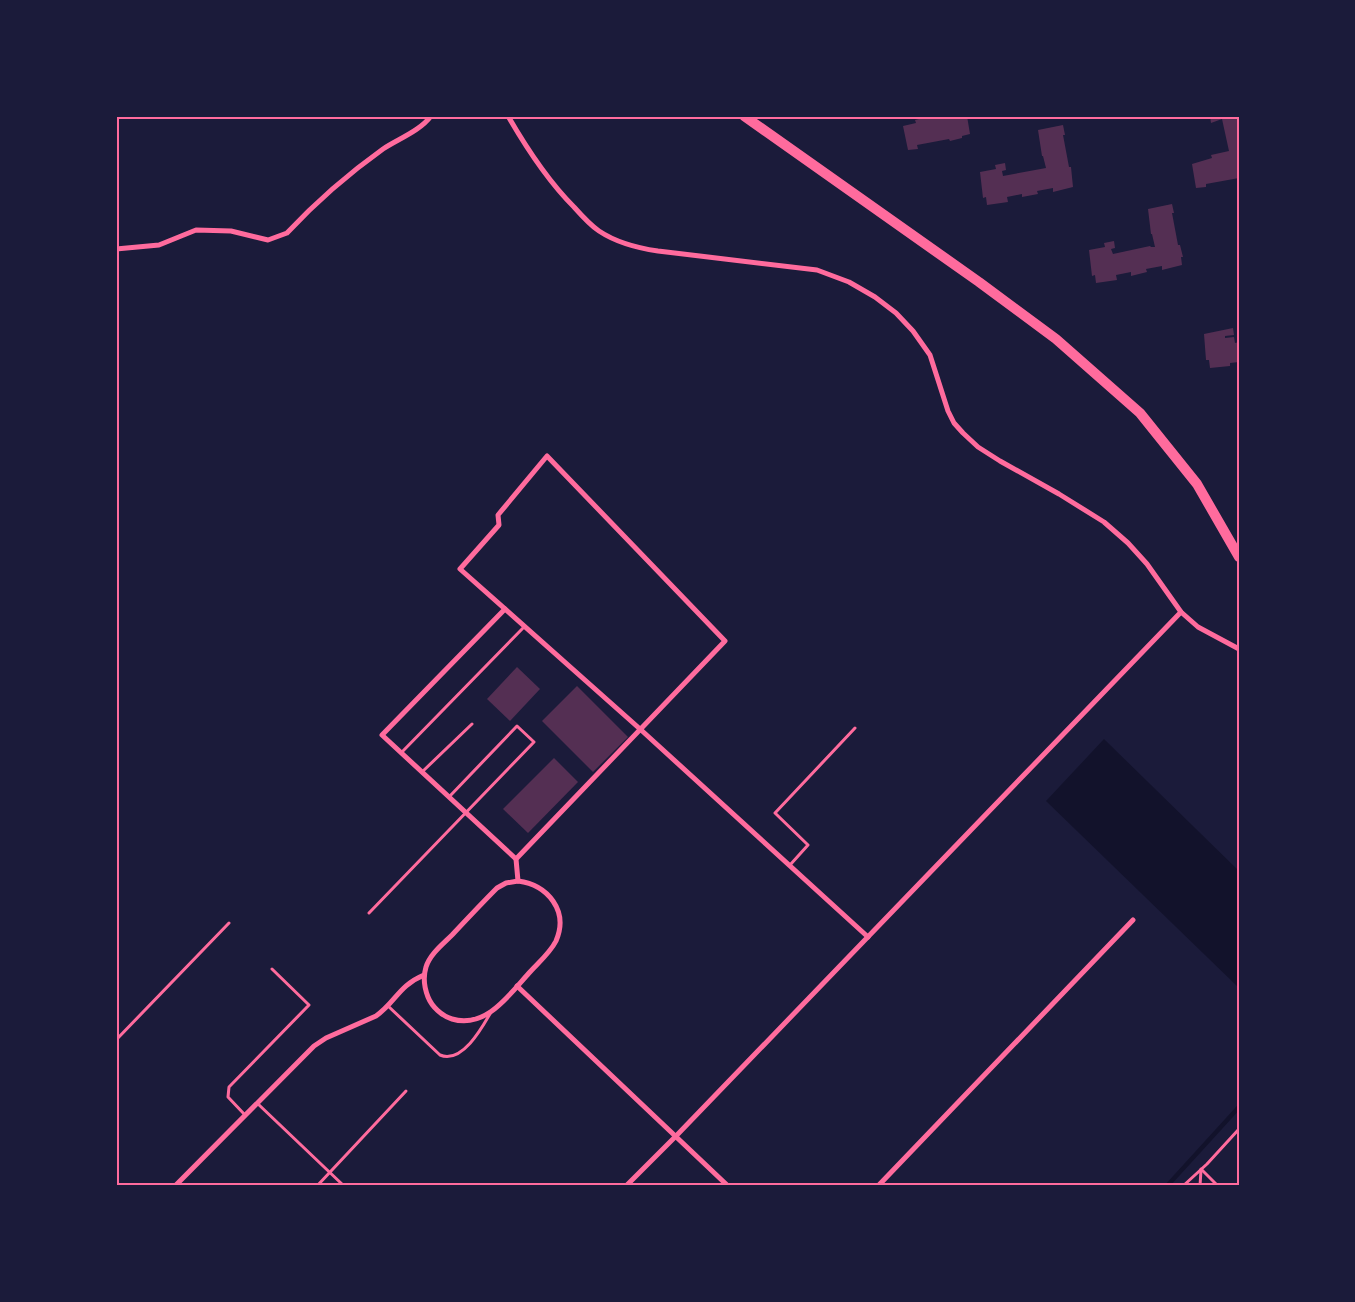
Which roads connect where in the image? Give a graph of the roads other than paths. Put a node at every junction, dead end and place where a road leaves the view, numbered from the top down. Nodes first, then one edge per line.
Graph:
1 (431, 116) edge
2 (508, 116) edge
3 (744, 116) edge
4 (116, 249) edge
5 (1239, 557) edge
6 (505, 609) junction
7 (1181, 612) junction
8 (525, 626) junction
9 (1239, 649) edge
10 (472, 724) dead end
11 (855, 728) dead end
12 (640, 729) junction
13 (401, 752) junction
14 (422, 772) junction
15 (449, 797) junction
16 (466, 813) junction
17 (516, 859) junction
18 (790, 865) junction
19 (518, 882) junction
20 (369, 913) dead end
21 (1133, 920) dead end
22 (229, 923) dead end
23 (868, 937) junction
24 (272, 968) dead end
25 (424, 975) junction
26 (517, 986) junction
27 (388, 1006) junction
28 (492, 1011) junction
29 (116, 1040) edge
30 (406, 1091) dead end
31 (257, 1103) junction
32 (245, 1116) junction
33 (1239, 1129) edge
34 (677, 1136) junction
35 (1201, 1169) junction
36 (330, 1172) junction
37 (175, 1186) edge
38 (317, 1186) edge
39 (344, 1186) edge
40 (626, 1186) edge
41 (728, 1186) edge
42 (878, 1186) edge
43 (1183, 1186) edge
44 (1200, 1186) edge
45 (1218, 1186) edge

1 - 4 street
2 - 7 street
3 - 5 highway
6 - 8 street
6 - 12 street
6 - 13 street
7 - 9 street
7 - 23 street
8 - 12 street
8 - 13 lane
10 - 14 lane
11 - 18 lane
12 - 17 street
12 - 18 street
13 - 14 street
14 - 15 street
15 - 16 street
15 - 16 lane
16 - 17 street
16 - 20 lane
17 - 19 street
18 - 23 street
19 - 25 street
19 - 26 street
21 - 42 street
22 - 29 lane
23 - 34 street
24 - 32 lane
25 - 27 street
25 - 28 street
26 - 28 street
26 - 34 street
27 - 28 lane
27 - 31 street
30 - 36 lane
31 - 32 street
31 - 36 lane
32 - 37 street
33 - 35 lane
34 - 40 street
34 - 41 street
35 - 43 lane
35 - 44 lane
35 - 45 lane
36 - 38 lane
36 - 39 lane

